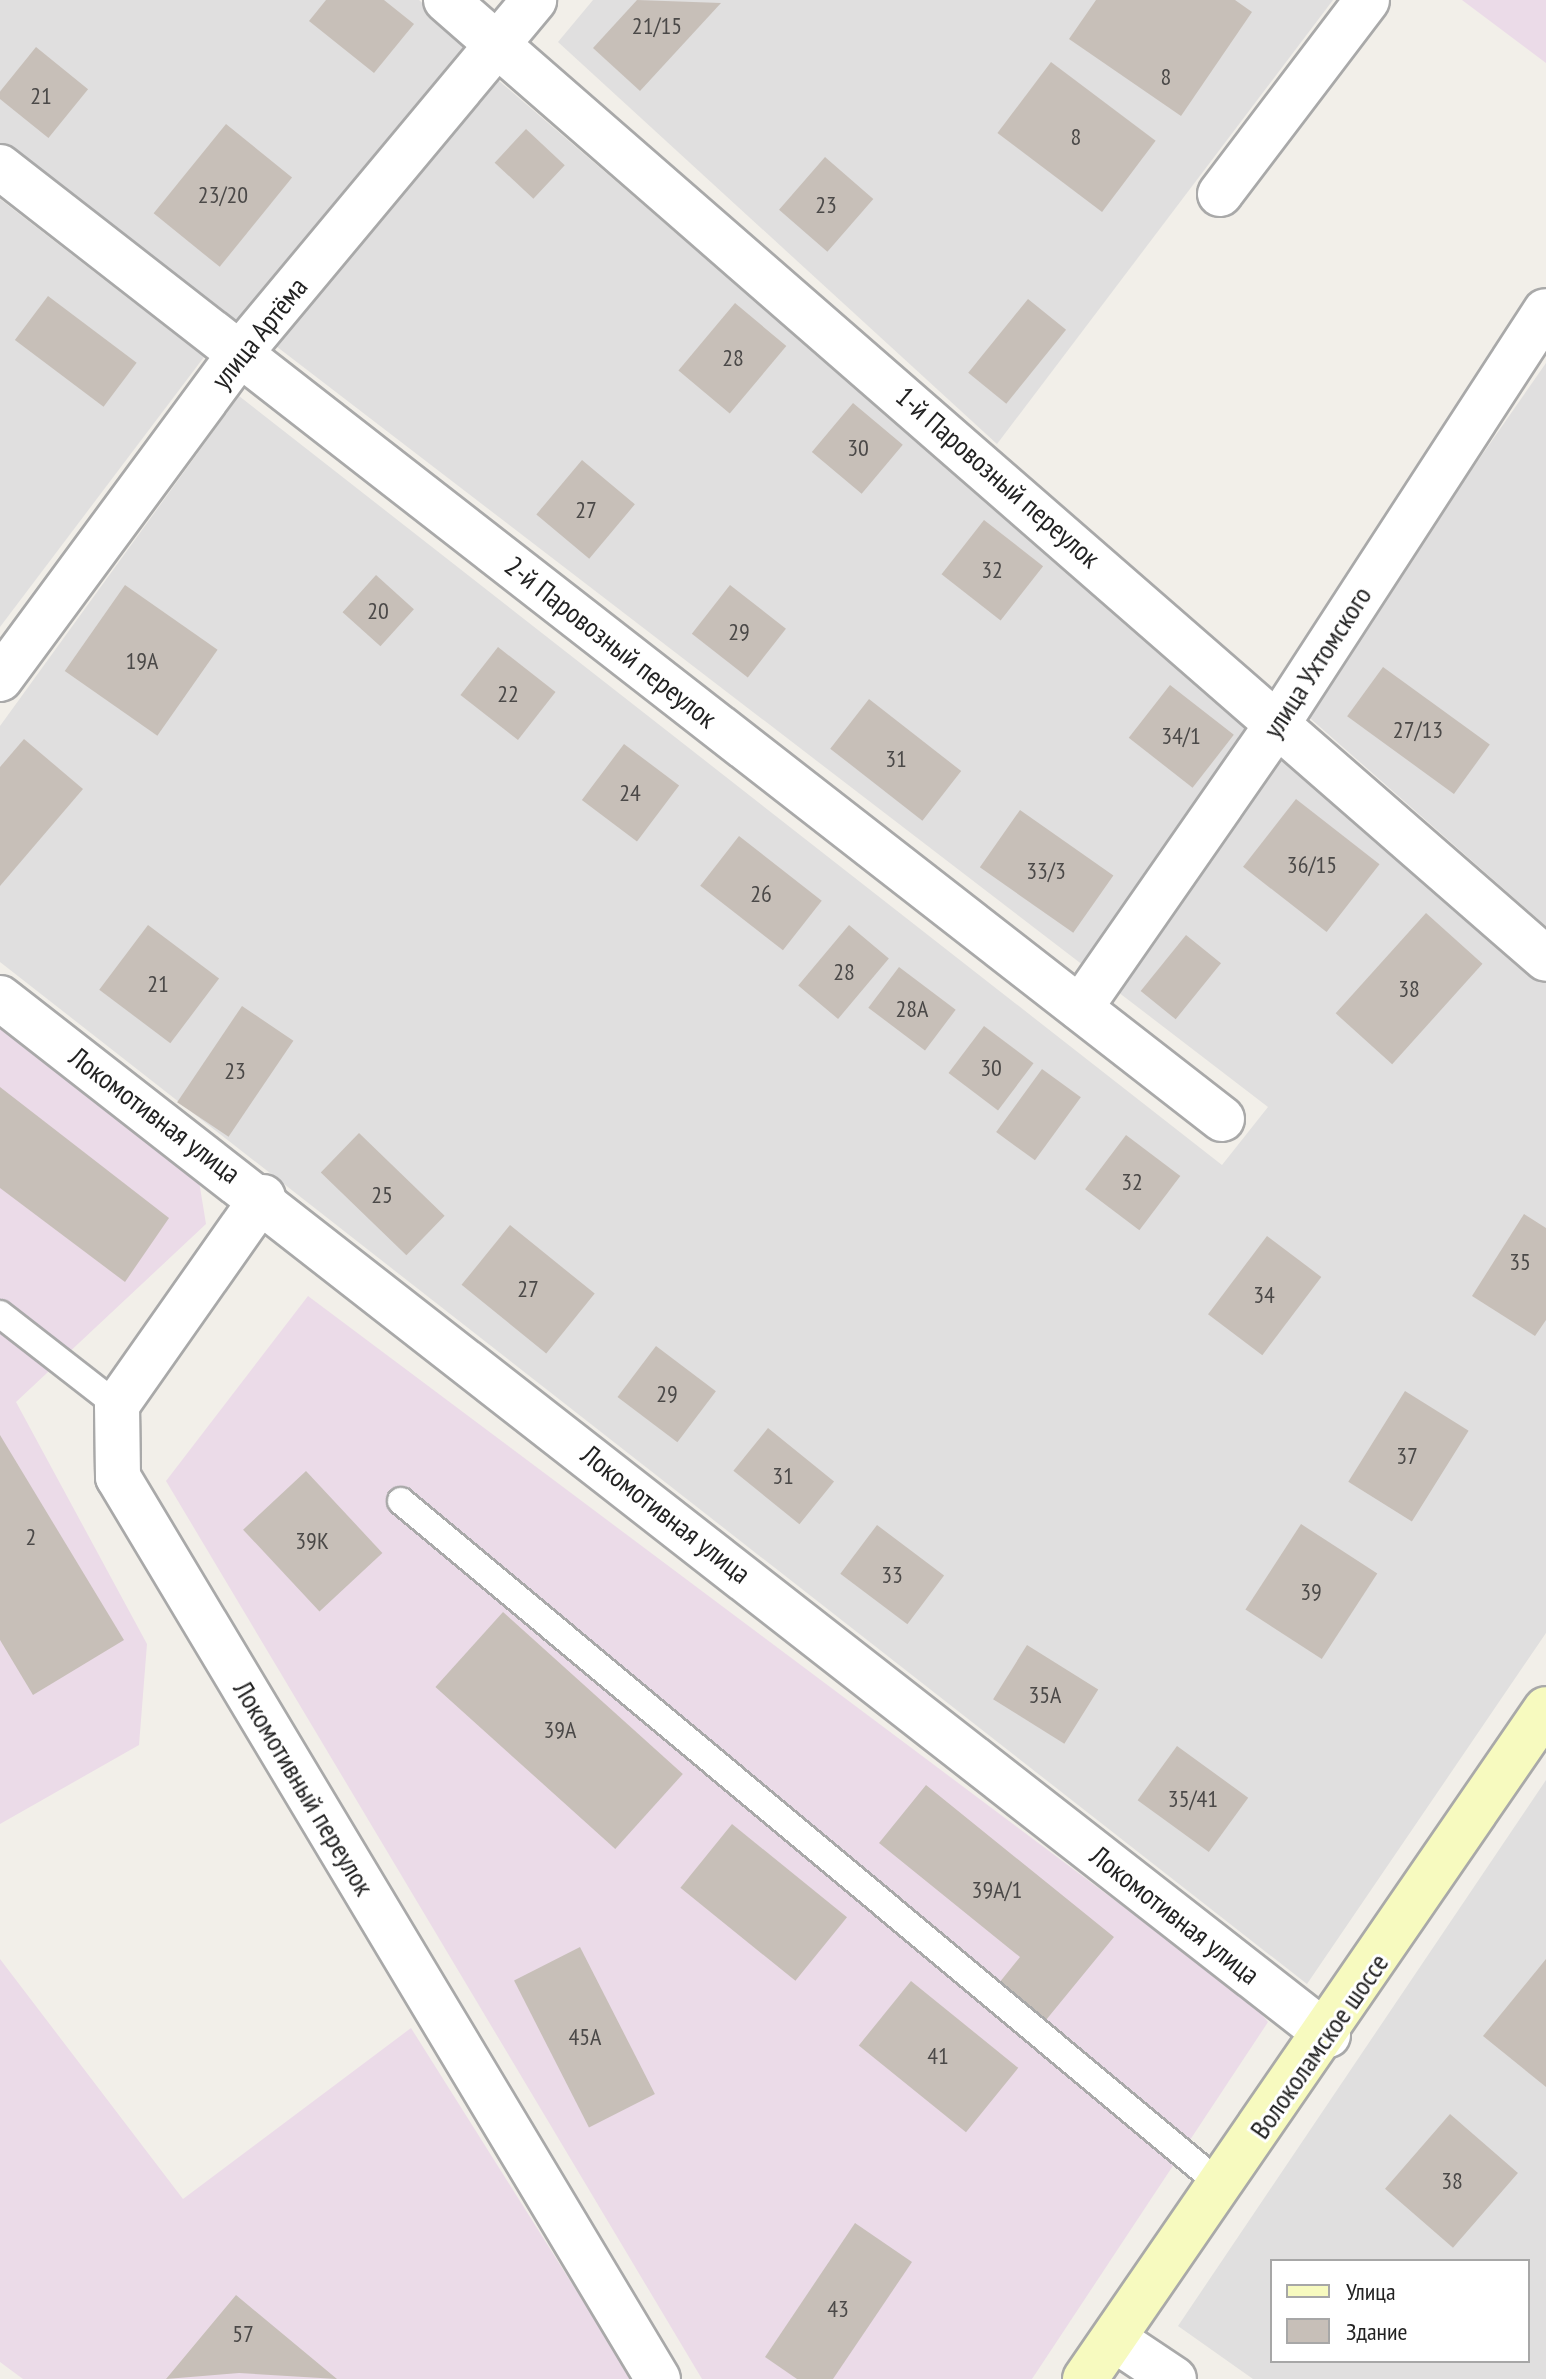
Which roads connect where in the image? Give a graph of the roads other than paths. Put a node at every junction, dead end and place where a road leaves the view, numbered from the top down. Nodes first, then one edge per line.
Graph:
1 (446, 0) edge
2 (534, 0) edge
3 (1367, 0) edge
4 (496, 44) junction
5 (0, 167) edge
6 (1220, 194) dead end
7 (1546, 311) edge
8 (241, 352) junction
9 (0, 679) edge
10 (1278, 723) junction
11 (1546, 959) edge
12 (0, 998) edge
13 (1080, 1008) junction
14 (1222, 1119) dead end
15 (263, 1197) junction
16 (0, 1314) edge
17 (117, 1405) junction
18 (401, 1501) dead end
19 (1546, 1709) edge
20 (1328, 2035) junction
21 (1222, 2186) junction
22 (1114, 2339) junction
23 (658, 2379) edge
24 (1085, 2379) edge
25 (1174, 2379) edge

1 - 4 street, 1-й Паровозный переулок
2 - 4 street, улица Артёма
3 - 6 street
4 - 8 street, улица Артёма
4 - 10 street, 1-й Паровозный переулок
5 - 8 street, 2-й Паровозный переулок
7 - 10 street, улица Ухтомского
8 - 9 street, улица Артёма
8 - 13 street, 2-й Паровозный переулок
10 - 11 street, 1-й Паровозный переулок
10 - 13 street, улица Ухтомского
12 - 15 street, Локомотивная улица
13 - 14 street, 2-й Паровозный переулок
15 - 17 street
15 - 20 street, Локомотивная улица
16 - 17 lane
17 - 23 street, Локомотивный переулок
18 - 21 lane
19 - 20 main road, Волоколамское шоссе
20 - 21 main road, Волоколамское шоссе
21 - 22 main road, Волоколамское шоссе
22 - 24 main road, Волоколамское шоссе
22 - 25 street

